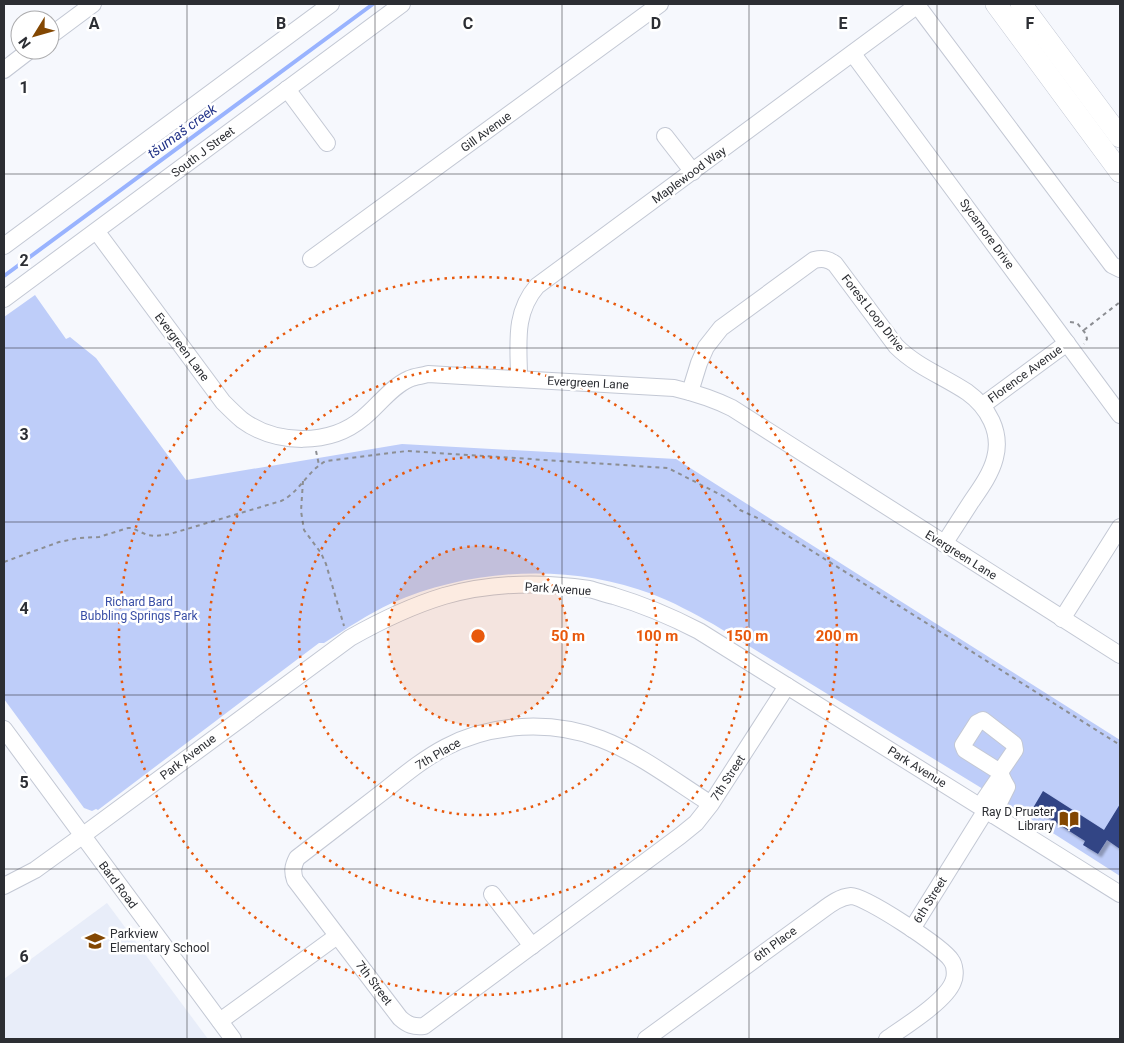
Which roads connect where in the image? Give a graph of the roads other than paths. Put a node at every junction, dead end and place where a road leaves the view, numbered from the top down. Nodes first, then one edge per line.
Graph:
1 (93, 4) edge
2 (331, 4) edge
3 (402, 4) edge
4 (660, 4) edge
5 (918, 4) edge
6 (996, 4) edge
7 (1021, 4) edge
8 (60, 29) edge
9 (853, 54) junction
10 (17, 60) edge
11 (4, 70) edge
12 (287, 88) junction
13 (665, 136) dead end
14 (1115, 138) edge
15 (327, 143) dead end
16 (693, 172) junction
17 (1120, 172) edge
18 (97, 232) junction
19 (4, 246) edge
20 (310, 259) dead end
21 (1120, 269) edge
22 (4, 299) edge
23 (1075, 345) junction
24 (519, 379) junction
25 (690, 392) junction
26 (982, 405) junction
27 (1120, 415) edge
28 (1120, 527) edge
29 (944, 544) junction
30 (1062, 619) junction
31 (1120, 655) edge
32 (787, 686) junction
33 (4, 730) edge
34 (1001, 776) dead end
35 (711, 804) junction
36 (986, 810) junction
37 (82, 836) junction
38 (4, 886) edge
39 (492, 894) dead end
40 (1120, 894) edge
41 (912, 929) junction
42 (337, 936) junction
43 (532, 946) junction
44 (220, 1021) junction
45 (233, 1039) edge
46 (646, 1039) edge
47 (887, 1039) edge

1 - 8 street
2 - 19 street
3 - 12 street, South J Street
4 - 20 street, Gill Avenue
5 - 9 street, Maplewood Way
5 - 21 street
6 - 14 main road
7 - 14 main road
9 - 16 street, Maplewood Way
9 - 23 street, Sycamore Drive
10 - 11 street
12 - 15 street
12 - 18 street, South J Street
13 - 16 street
14 - 17 main road
16 - 24 street, Maplewood Way
18 - 22 street, South J Street
18 - 24 street, Evergreen Lane
23 - 26 street, Florence Avenue
23 - 27 street, Sycamore Drive
24 - 25 street, Evergreen Lane
25 - 26 street, Forest Loop Drive
25 - 29 street, Evergreen Lane
26 - 29 street, Forest Loop Drive
28 - 30 street
29 - 30 street, Evergreen Lane
30 - 31 street, Evergreen Lane
32 - 35 street, 7th Street
32 - 36 street, Park Avenue
32 - 37 street, Park Avenue
33 - 37 street, Bard Road
34 - 36 street, 6th Street
35 - 42 street, 7th Place
35 - 43 street, 7th Street
36 - 40 street, Park Avenue
36 - 41 street, 6th Street
37 - 38 street, Park Avenue
37 - 44 street, Bard Road
39 - 43 street
41 - 46 street, 6th Place
41 - 47 street, 6th Street
42 - 43 street, 7th Street
42 - 44 street
44 - 45 street, Bard Road

